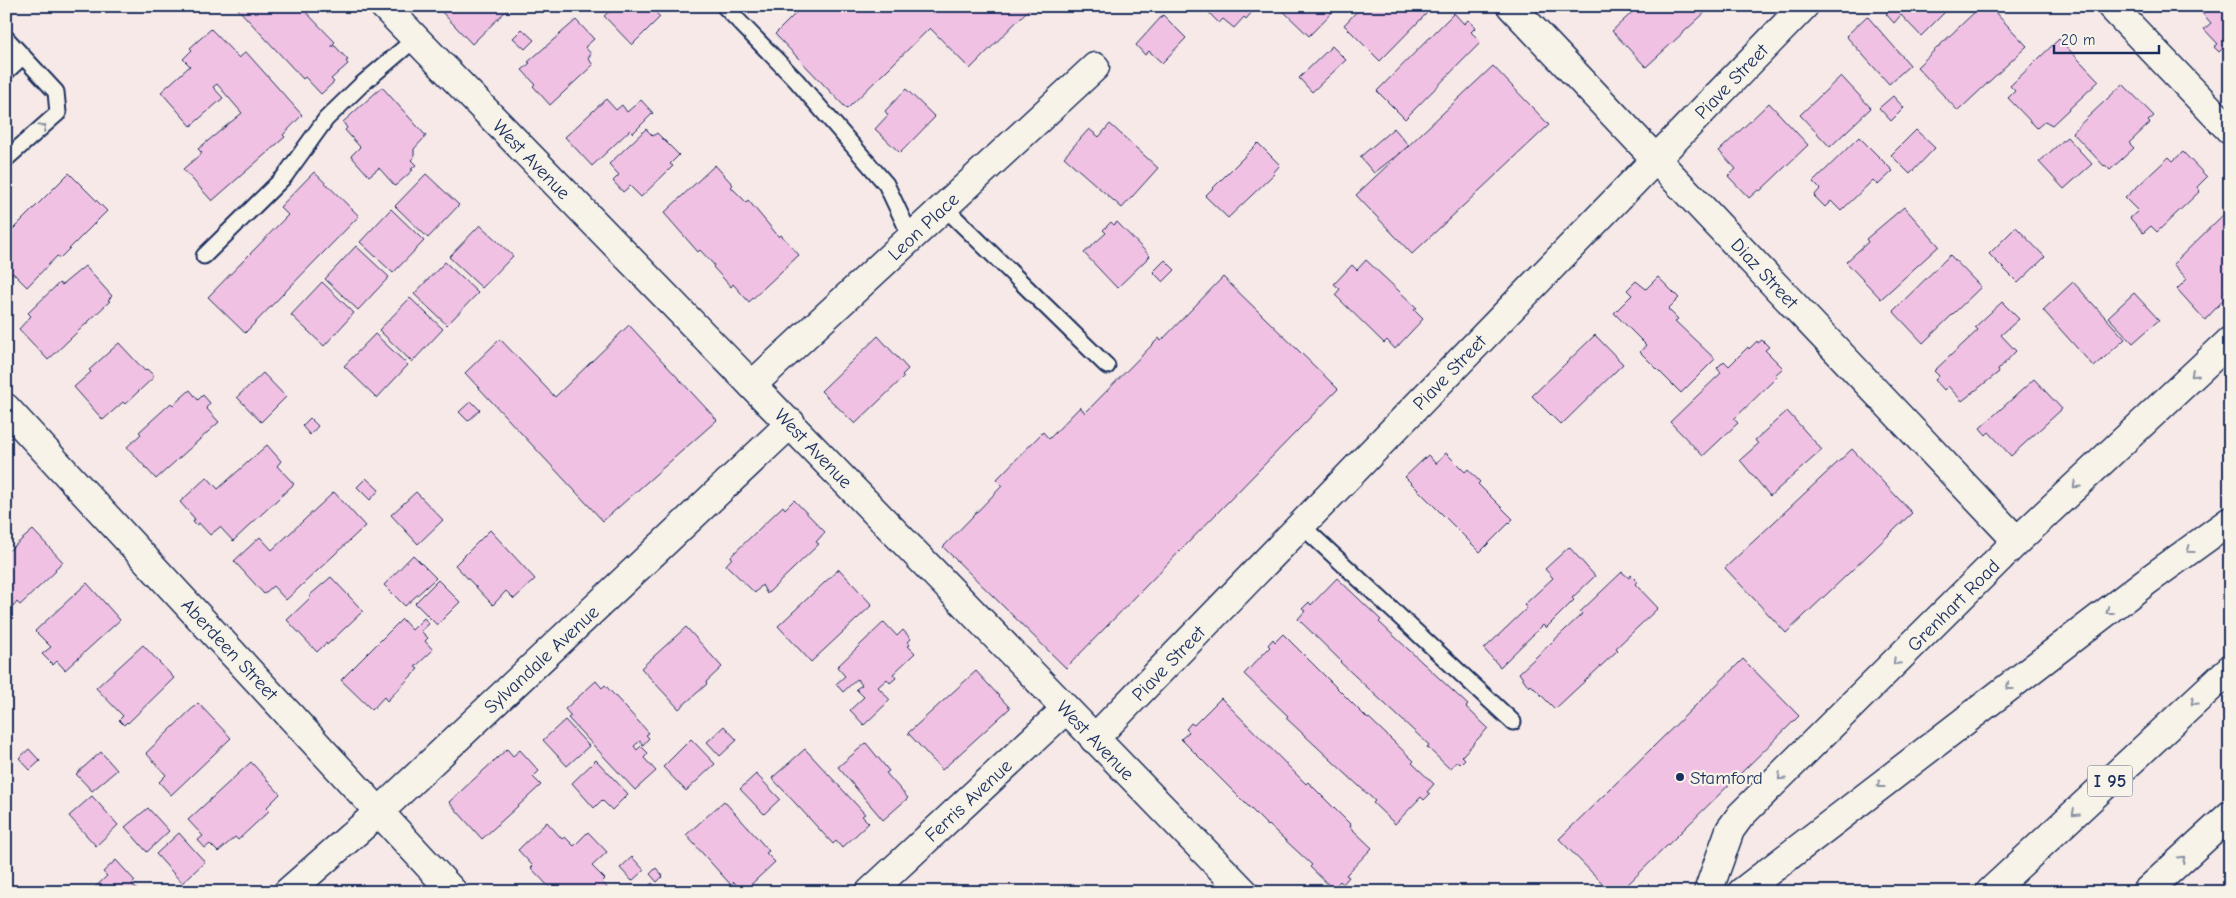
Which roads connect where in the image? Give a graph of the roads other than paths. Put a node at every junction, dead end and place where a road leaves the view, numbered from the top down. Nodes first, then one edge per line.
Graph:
1 (724, 6) edge
2 (1511, 6) edge
3 (1804, 6) edge
4 (2111, 6) edge
5 (386, 7) edge
6 (6, 38) edge
7 (415, 39) junction
8 (23, 56) junction
9 (1094, 67) dead end
10 (6, 72) edge
11 (2230, 130) edge
12 (1656, 157) junction
13 (6, 159) edge
14 (944, 207) junction
15 (911, 237) junction
16 (204, 256) dead end
17 (2230, 341) edge
18 (1108, 366) dead end
19 (752, 385) junction
20 (6, 408) edge
21 (790, 423) junction
22 (2230, 522) edge
23 (1301, 526) junction
24 (2017, 540) junction
25 (2230, 669) edge
26 (1066, 708) junction
27 (1513, 722) dead end
28 (1094, 738) junction
29 (380, 811) junction
30 (2230, 815) edge
31 (288, 892) edge
32 (453, 892) edge
33 (870, 892) edge
34 (1244, 892) edge
35 (1708, 892) edge
36 (1742, 892) edge
37 (1990, 892) edge
38 (2146, 892) edge

1 - 15 lane
2 - 12 main road, Diaz Street
3 - 12 main road, Piave Street
4 - 11 main road
5 - 7 main road, West Avenue
6 - 8 lane
7 - 16 lane
7 - 19 main road, West Avenue
8 - 10 lane
13 -> 8 lane
9 - 14 main road, Leon Place
12 - 23 main road, Piave Street
12 - 24 main road, Diaz Street
14 - 15 main road, Leon Place
14 - 18 lane
15 - 19 main road, Leon Place
17 -> 24 main road, Grenhart Road
19 - 21 main road, West Avenue
20 - 29 main road, Aberdeen Street
21 - 26 main road, West Avenue
21 - 29 main road, Sylvandale Avenue
22 -> 36 main road
23 - 27 lane
23 - 28 main road, Piave Street
24 -> 35 main road, Grenhart Road
25 -> 37 main road, I 95
26 - 28 main road, West Avenue
26 - 33 main road, Ferris Avenue
28 - 34 main road, West Avenue
29 - 31 main road, Sylvandale Avenue
29 - 32 main road, Aberdeen Street
38 -> 30 main road

